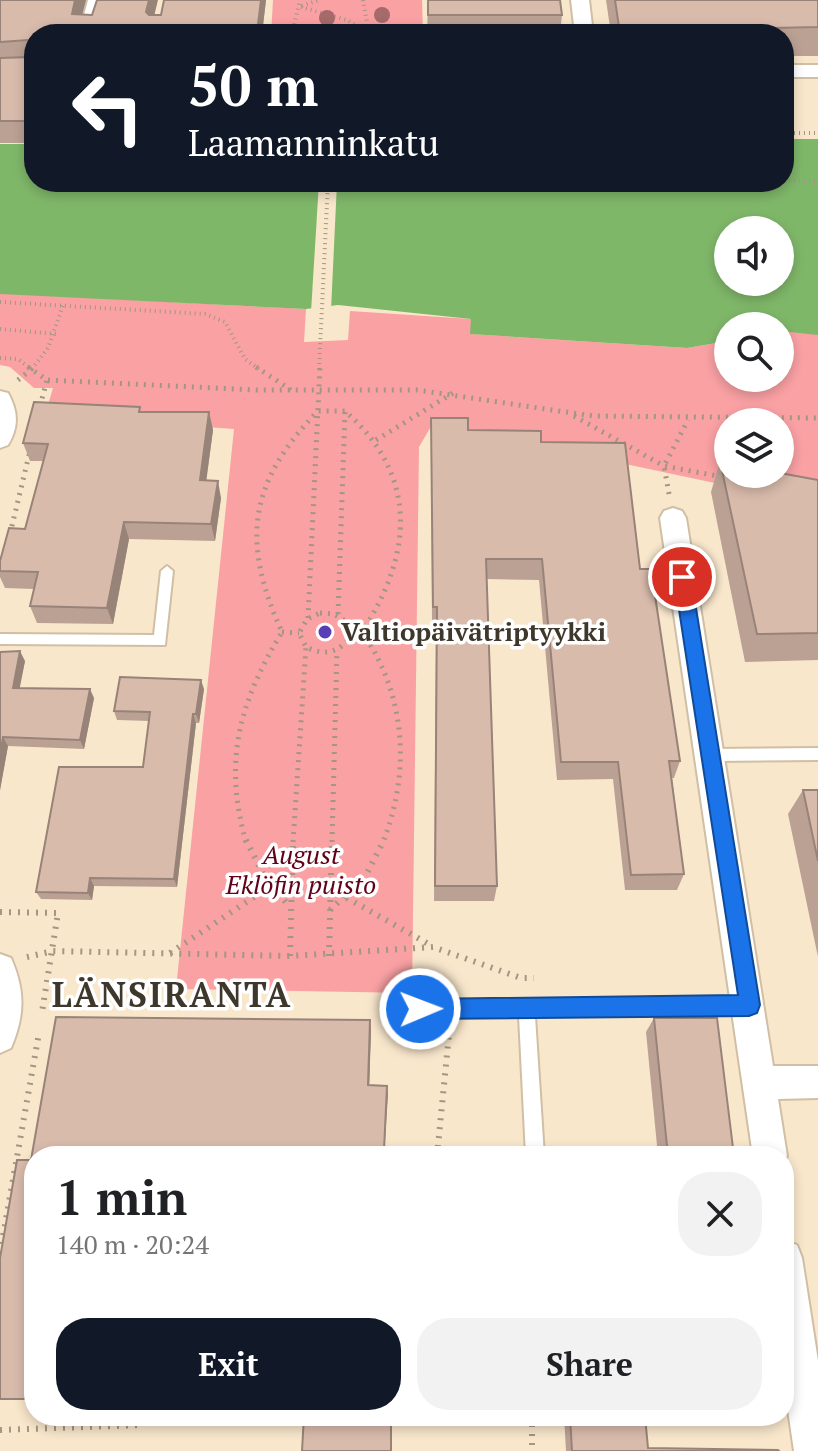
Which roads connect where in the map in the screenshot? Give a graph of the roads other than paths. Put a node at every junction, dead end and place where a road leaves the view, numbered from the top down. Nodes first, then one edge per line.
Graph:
1 (97, 0) edge
2 (580, 0) edge
3 (91, 24) edge
4 (583, 24) edge
5 (794, 71) edge
6 (818, 71) edge
7 (0, 399) edge
8 (0, 439) edge
9 (673, 518) road end
10 (167, 571) dead end
11 (0, 639) edge
12 (818, 754) edge
13 (710, 755) junction
14 (7, 964) edge
15 (749, 1005) junction
16 (527, 1007) junction
17 (389, 1010) dead end
18 (0, 1037) edge
19 (818, 1082) edge
20 (760, 1083) junction
21 (534, 1146) edge
22 (769, 1146) edge
23 (794, 1325) edge
24 (813, 1451) edge

1 - 3 street
2 - 4 street
5 - 6 street
7 - 8 street
9 - 13 street
10 - 11 lane
12 - 13 lane
13 - 15 street
14 - 18 street
15 - 16 lane
15 - 20 street
16 - 17 lane
16 - 21 lane
19 - 20 street
20 - 22 street
23 - 24 street

